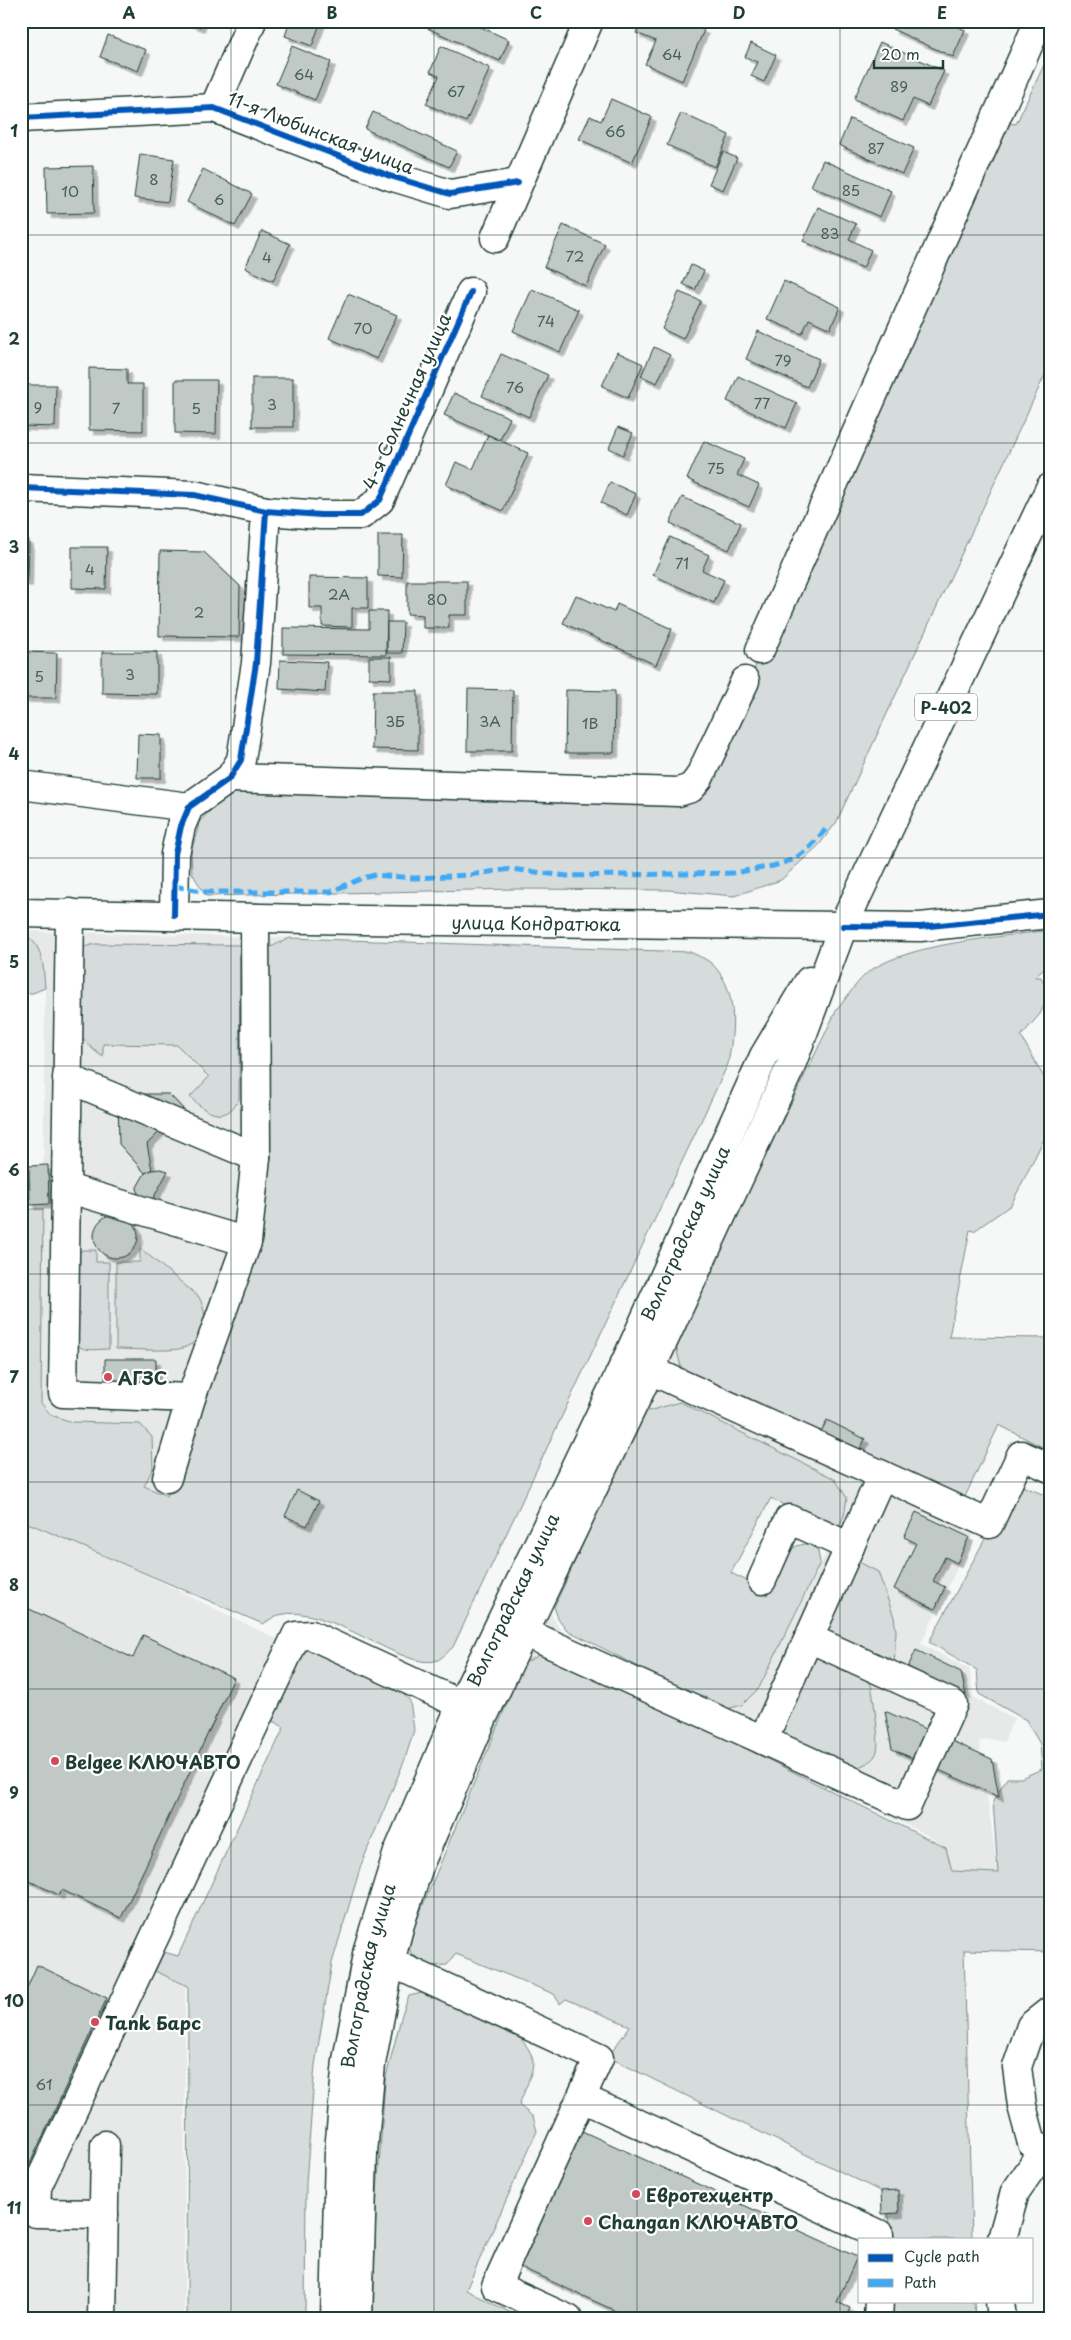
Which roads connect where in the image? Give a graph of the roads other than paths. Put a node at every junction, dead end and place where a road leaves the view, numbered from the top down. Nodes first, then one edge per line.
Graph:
1 (252, 21) edge
2 (589, 21) edge
3 (1039, 21) edge
4 (214, 108) junction
5 (21, 118) edge
6 (518, 184) junction
7 (495, 238) dead end
8 (471, 292) dead end
9 (21, 488) edge
10 (1050, 488) edge
11 (266, 511) junction
12 (1041, 525) edge
13 (760, 650) dead end
14 (745, 681) dead end
15 (230, 778) junction
16 (21, 785) edge
17 (189, 807) junction
18 (21, 913) edge
19 (70, 913) junction
20 (1050, 914) edge
21 (174, 915) junction
22 (255, 918) junction
23 (843, 926) junction
24 (67, 1078) junction
25 (256, 1157) junction
26 (67, 1188) junction
27 (247, 1242) junction
28 (650, 1370) junction
29 (192, 1398) junction
30 (1050, 1468) edge
31 (882, 1475) junction
32 (167, 1478) dead end
33 (850, 1547) junction
34 (762, 1580) dead end
35 (524, 1632) junction
36 (809, 1638) junction
37 (473, 1709) junction
38 (763, 1740) junction
39 (390, 1962) junction
40 (1050, 2011) edge
41 (582, 2098) junction
42 (105, 2144) dead end
43 (1047, 2150) edge
44 (104, 2214) junction
45 (879, 2238) edge
46 (1002, 2238) edge
47 (1000, 2302) edge
48 (102, 2319) edge
49 (335, 2319) edge
50 (358, 2319) edge
51 (568, 2319) edge
52 (1002, 2319) edge

1 - 4 main road
2 - 6 main road
3 - 13 main road
4 - 5 main road, 11-я Любинская улица
4 - 6 main road, 11-я Любинская улица
6 - 7 main road
8 - 11 main road, 4-я Солнечная улица
9 - 11 main road
10 - 12 main road, Волгоградская улица / Р-402
11 - 15 main road
12 - 23 main road, Волгоградская улица / Р-402
14 - 15 main road
15 - 17 main road
16 - 17 main road
17 - 21 main road
18 - 19 main road, улица Кондратюка
19 - 21 main road, улица Кондратюка
19 - 24 main road
20 - 23 main road, улица Кондратюка
21 - 22 main road, улица Кондратюка
22 - 23 main road, улица Кондратюка
22 - 25 main road
23 - 28 main road, Волгоградская улица
23 - 37 main road, Волгоградская улица
24 - 25 main road
24 - 26 main road
25 - 27 main road
26 - 27 main road
26 - 29 main road
27 - 29 main road
28 - 31 main road
28 - 35 main road, Волгоградская улица
29 - 32 main road
30 - 31 main road
31 - 33 main road
33 - 34 main road
33 - 36 main road
35 - 37 main road, Волгоградская улица
35 - 38 main road
36 - 38 main road
36 - 38 main road
37 - 39 main road, Волгоградская улица
37 - 44 main road
37 - 49 main road, Волгоградская улица
39 - 41 main road
39 - 50 main road, Волгоградская улица
40 - 43 main road
41 - 45 main road
41 - 51 main road
42 - 44 main road
43 - 46 main road
44 - 48 main road
47 - 52 main road

